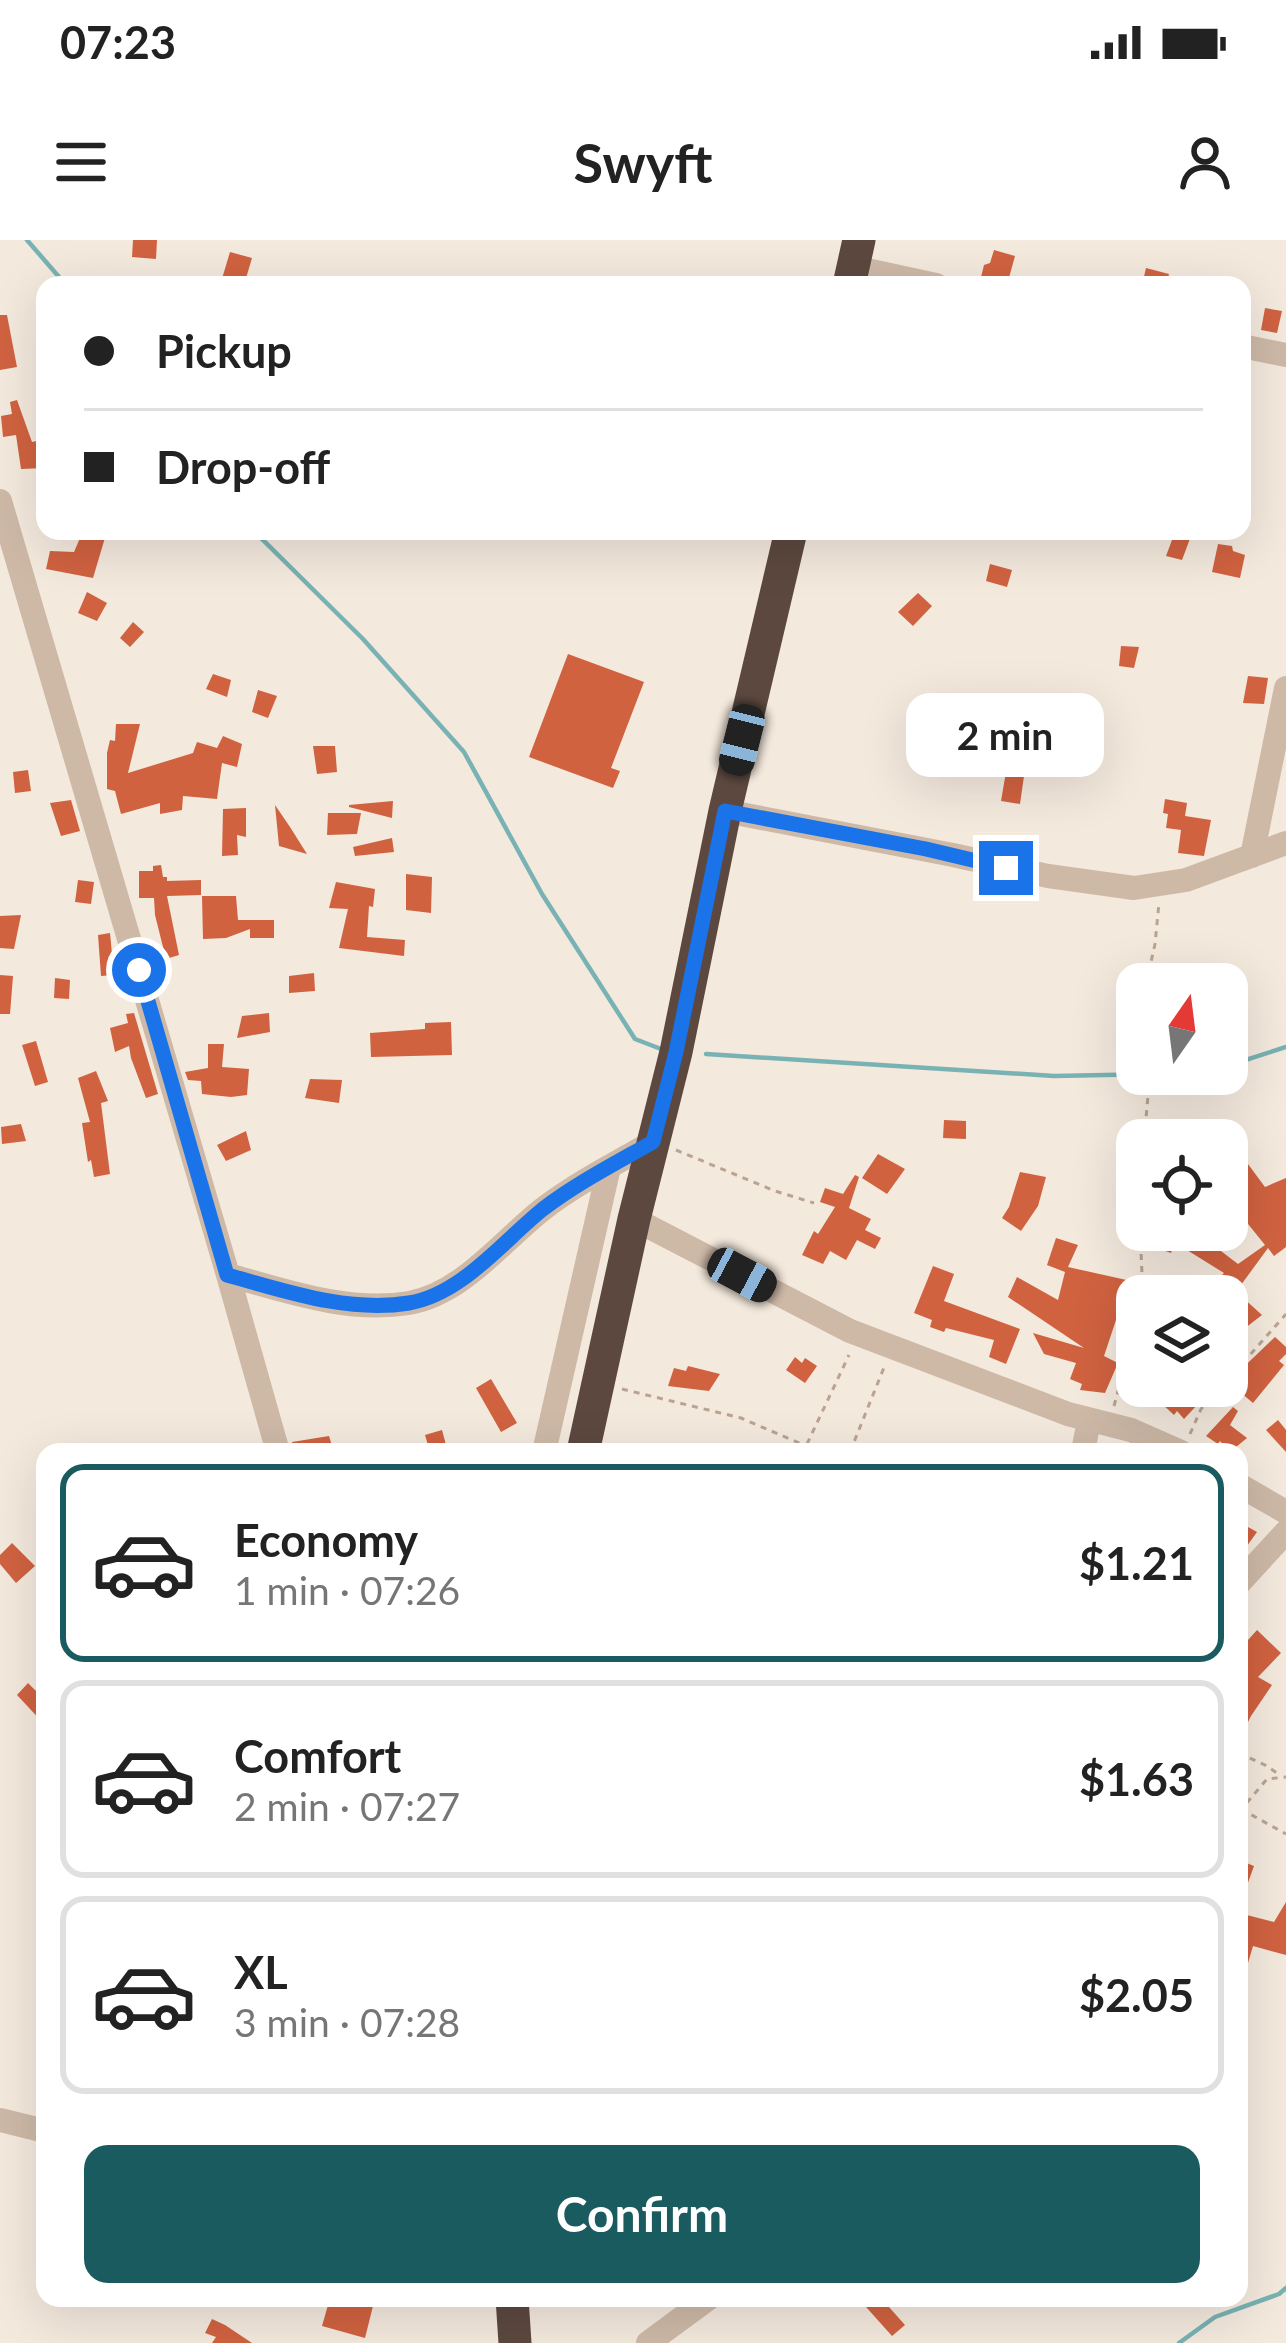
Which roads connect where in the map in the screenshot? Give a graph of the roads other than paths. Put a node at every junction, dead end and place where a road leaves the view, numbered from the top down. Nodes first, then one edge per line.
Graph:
1 (854, 264) edge
2 (901, 276) edge
3 (1251, 348) edge
4 (1286, 355) edge
5 (0, 501) edge
6 (789, 540) edge
7 (1286, 688) edge
8 (725, 811) junction
9 (1286, 843) edge
10 (1252, 856) junction
11 (653, 1142) junction
12 (609, 1167) junction
13 (634, 1219) junction
14 (227, 1275) junction
15 (1098, 1422) junction
16 (1186, 1441) edge
17 (275, 1443) edge
18 (546, 1443) edge
19 (585, 1443) edge
20 (1088, 1443) edge
21 (1248, 1490) edge
22 (1286, 1512) edge
23 (1286, 1532) edge
24 (1248, 1573) edge
25 (0, 2120) edge
26 (36, 2130) edge
27 (512, 2307) edge
28 (697, 2307) edge
29 (514, 2343) edge
30 (648, 2343) edge

1 - 2 street
3 - 4 street
5 - 14 street
6 - 8 highway
7 - 10 street
8 - 10 street
8 - 11 highway
9 - 10 street
11 - 12 street
11 - 13 highway
12 - 14 street
12 - 18 street
13 - 15 street
13 - 19 highway
14 - 17 street
15 - 16 street
15 - 20 street
21 - 22 street
23 - 24 street
25 - 26 street
27 - 29 highway
28 - 30 street

